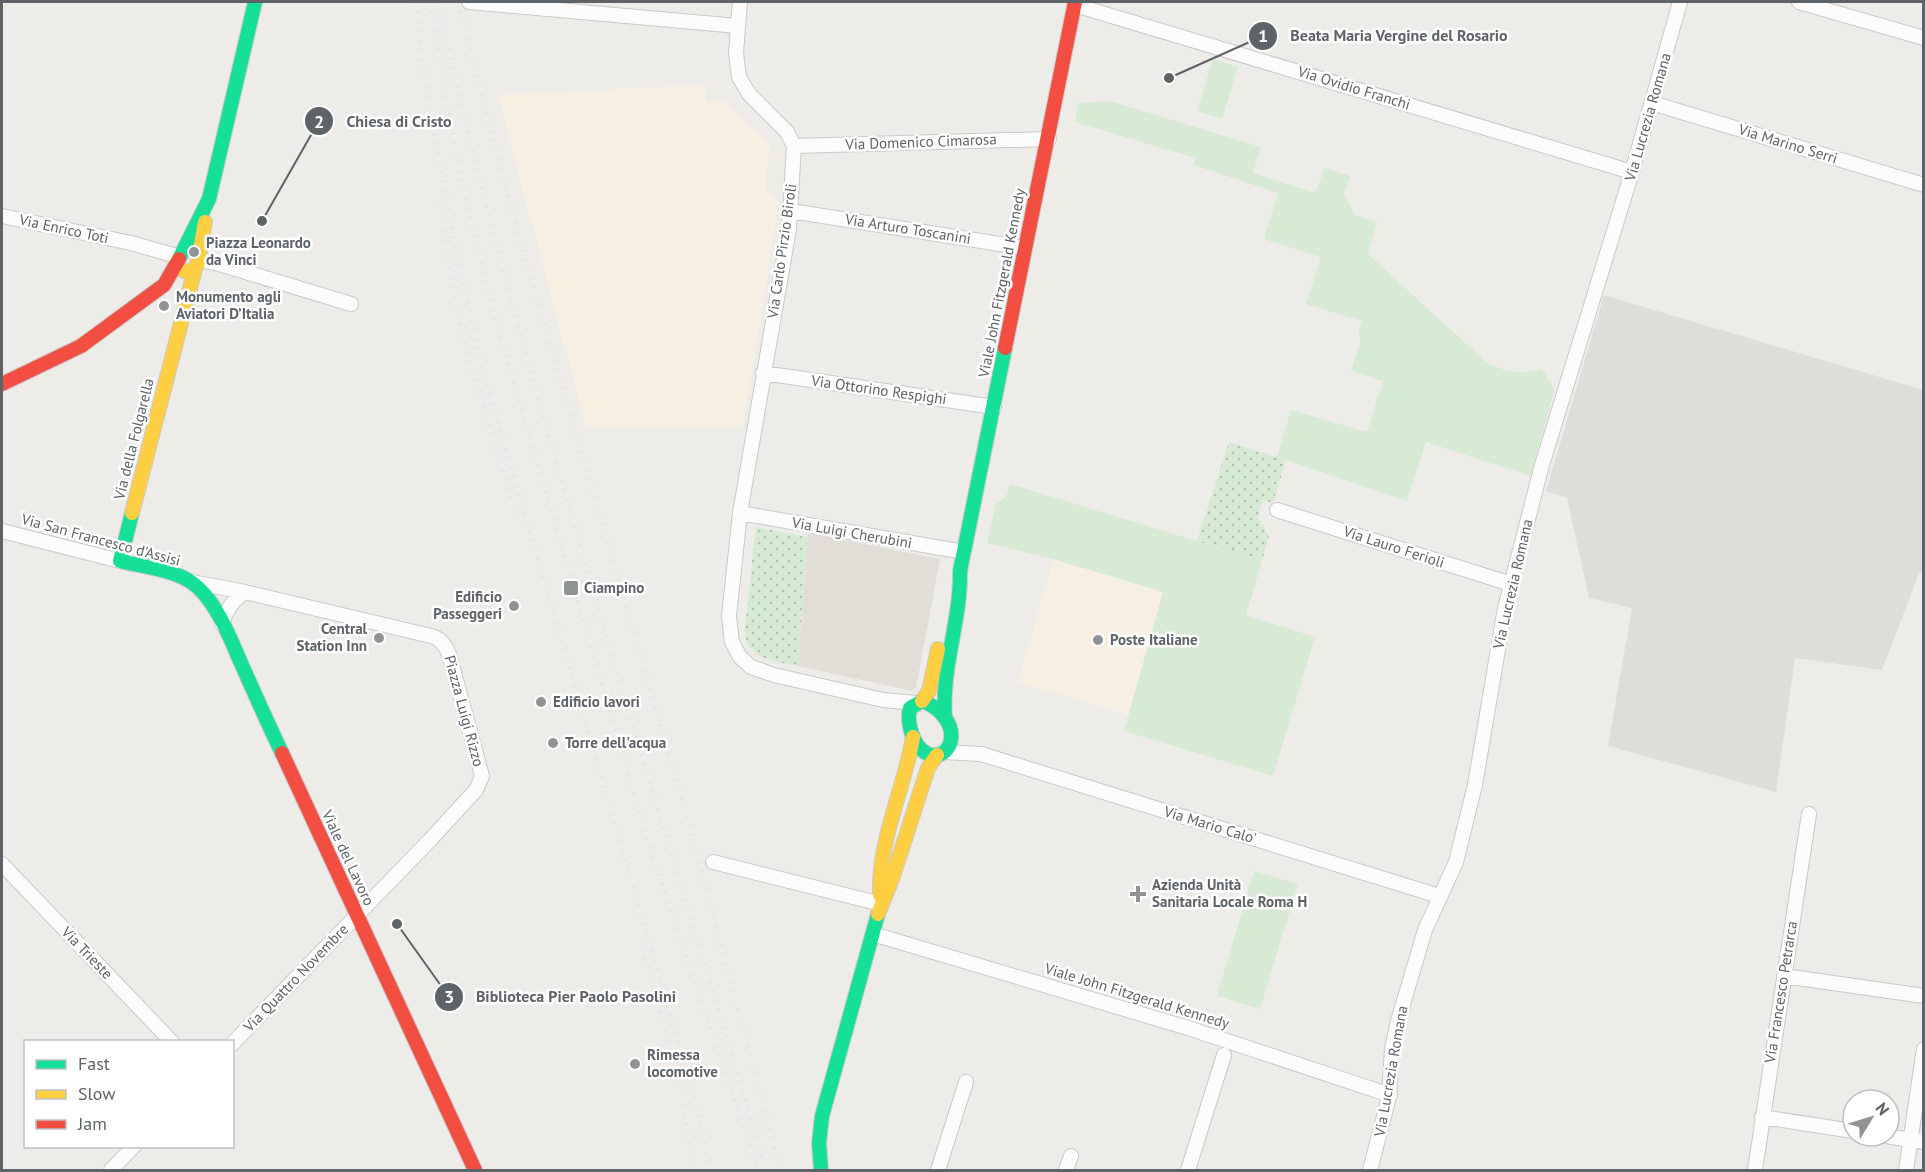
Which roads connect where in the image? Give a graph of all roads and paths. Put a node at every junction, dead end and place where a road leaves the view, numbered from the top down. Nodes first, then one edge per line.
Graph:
1 (255, 2) edge
2 (469, 2) edge
3 (740, 2) edge
4 (1680, 2) edge
5 (1800, 2) edge
6 (1075, 3) edge
7 (738, 26) junction
8 (1923, 38) edge
9 (1652, 103) junction
10 (1049, 139) junction
11 (794, 146) junction
12 (1632, 172) junction
13 (1923, 185) edge
14 (209, 199) junction
15 (791, 211) junction
16 (2, 216) edge
17 (1025, 248) junction
18 (180, 258) junction
19 (196, 264) junction
20 (164, 285) junction
21 (187, 297) junction
22 (351, 304) dead end
23 (763, 374) junction
24 (2, 384) edge
25 (994, 407) junction
26 (1277, 510) dead end
27 (740, 513) junction
28 (2, 531) edge
29 (964, 552) junction
30 (120, 561) junction
31 (960, 571) junction
32 (191, 582) junction
33 (1511, 584) junction
34 (245, 592) junction
35 (222, 624) junction
36 (443, 642) joint
37 (883, 699) junction
38 (919, 702) junction
39 (945, 718) junction
40 (908, 723) junction
41 (951, 732) junction
42 (913, 737) junction
43 (981, 753) junction
44 (940, 754) junction
45 (481, 781) joint
46 (1809, 814) dead end
47 (713, 862) dead end
48 (2, 864) edge
49 (1439, 896) junction
50 (881, 904) junction
51 (356, 916) junction
52 (873, 934) junction
53 (1784, 976) junction
54 (1923, 996) edge
55 (171, 1040) edge
56 (234, 1042) edge
57 (1923, 1049) edge
58 (1224, 1055) dead end
59 (966, 1082) dead end
60 (1390, 1095) junction
61 (1762, 1117) junction
62 (1841, 1129) edge
63 (1901, 1138) edge
64 (1917, 1141) edge
65 (132, 1148) edge
66 (1071, 1156) dead end
67 (111, 1170) edge
68 (475, 1170) edge
69 (821, 1170) edge
70 (938, 1170) edge
71 (1066, 1170) edge
72 (1188, 1170) edge
73 (1370, 1170) edge
74 (1755, 1170) edge
75 (1906, 1170) edge

1 - 14 street
2 - 7 street
3 - 7 street
4 - 9 street, Via Lucrezia Romana
5 - 8 street
6 - 10 street, Viale John Fitzgerald Kennedy
6 - 12 street, Via Ovidio Franchi
7 - 11 street
9 - 12 street, Via Lucrezia Romana
9 - 13 street, Via Marino Serri
10 - 11 street, Via Domenico Cimarosa
10 - 17 street, Viale John Fitzgerald Kennedy
11 - 15 street, Via Carlo Pirzio Biroli
12 - 33 street, Via Lucrezia Romana
14 - 18 street
14 - 19 street
15 - 17 street, Via Arturo Toscanini
15 - 23 street, Via Carlo Pirzio Biroli
16 - 18 street, Via Enrico Toti
17 - 25 street, Viale John Fitzgerald Kennedy
18 - 19 street
18 - 20 street
19 - 21 street
19 - 22 street
20 - 21 street
20 - 24 street
21 - 30 street, Via della Folgarella
23 - 25 street, Via Ottorino Respighi
23 - 27 street, Via Carlo Pirzio Biroli
25 - 29 street, Viale John Fitzgerald Kennedy
26 - 33 street, Via Lauro Ferioli
27 - 29 street, Via Luigi Cherubini
27 - 37 street, Via Carlo Pirzio Biroli
28 - 30 street, Via San Francesco d'Assisi
29 - 31 street, Viale John Fitzgerald Kennedy
30 - 32 street, Via San Francesco d'Assisi
31 - 38 street, Viale John Fitzgerald Kennedy
31 - 39 street, Viale John Fitzgerald Kennedy
32 - 34 street, Via San Francesco d'Assisi
32 - 35 street, Via San Francesco d'Assisi
33 - 49 street, Via Lucrezia Romana
34 - 35 street
34 - 36 street, Via San Francesco d'Assisi
35 - 51 street, Viale del Lavoro
36 - 45 street, Piazza Luigi Rizzo
37 - 38 street
37 - 40 street
38 - 39 street
38 - 40 street
39 - 41 street
40 - 42 street
41 - 43 street, Via Mario Calo'
41 - 44 street
42 - 44 street
42 - 50 street
43 - 44 street, Via Mario Calo'
43 - 49 street, Via Mario Calo'
44 - 50 street
45 - 51 street, Via Quattro Novembre
46 - 53 street, Via Francesco Petrarca
47 - 50 street
48 - 55 street, Via Trieste
49 - 60 street, Via Lucrezia Romana
50 - 52 street
51 - 56 street, Via Quattro Novembre
51 - 68 street, Viale del Lavoro
52 - 60 street, Viale John Fitzgerald Kennedy
52 - 69 street
53 - 54 street
53 - 61 street, Via Francesco Petrarca
57 - 64 street
58 - 72 street
59 - 70 street
60 - 73 street, Via Lucrezia Romana
61 - 62 street
61 - 74 street, Via Francesco Petrarca
63 - 64 street
64 - 75 street
65 - 67 street
66 - 71 street

